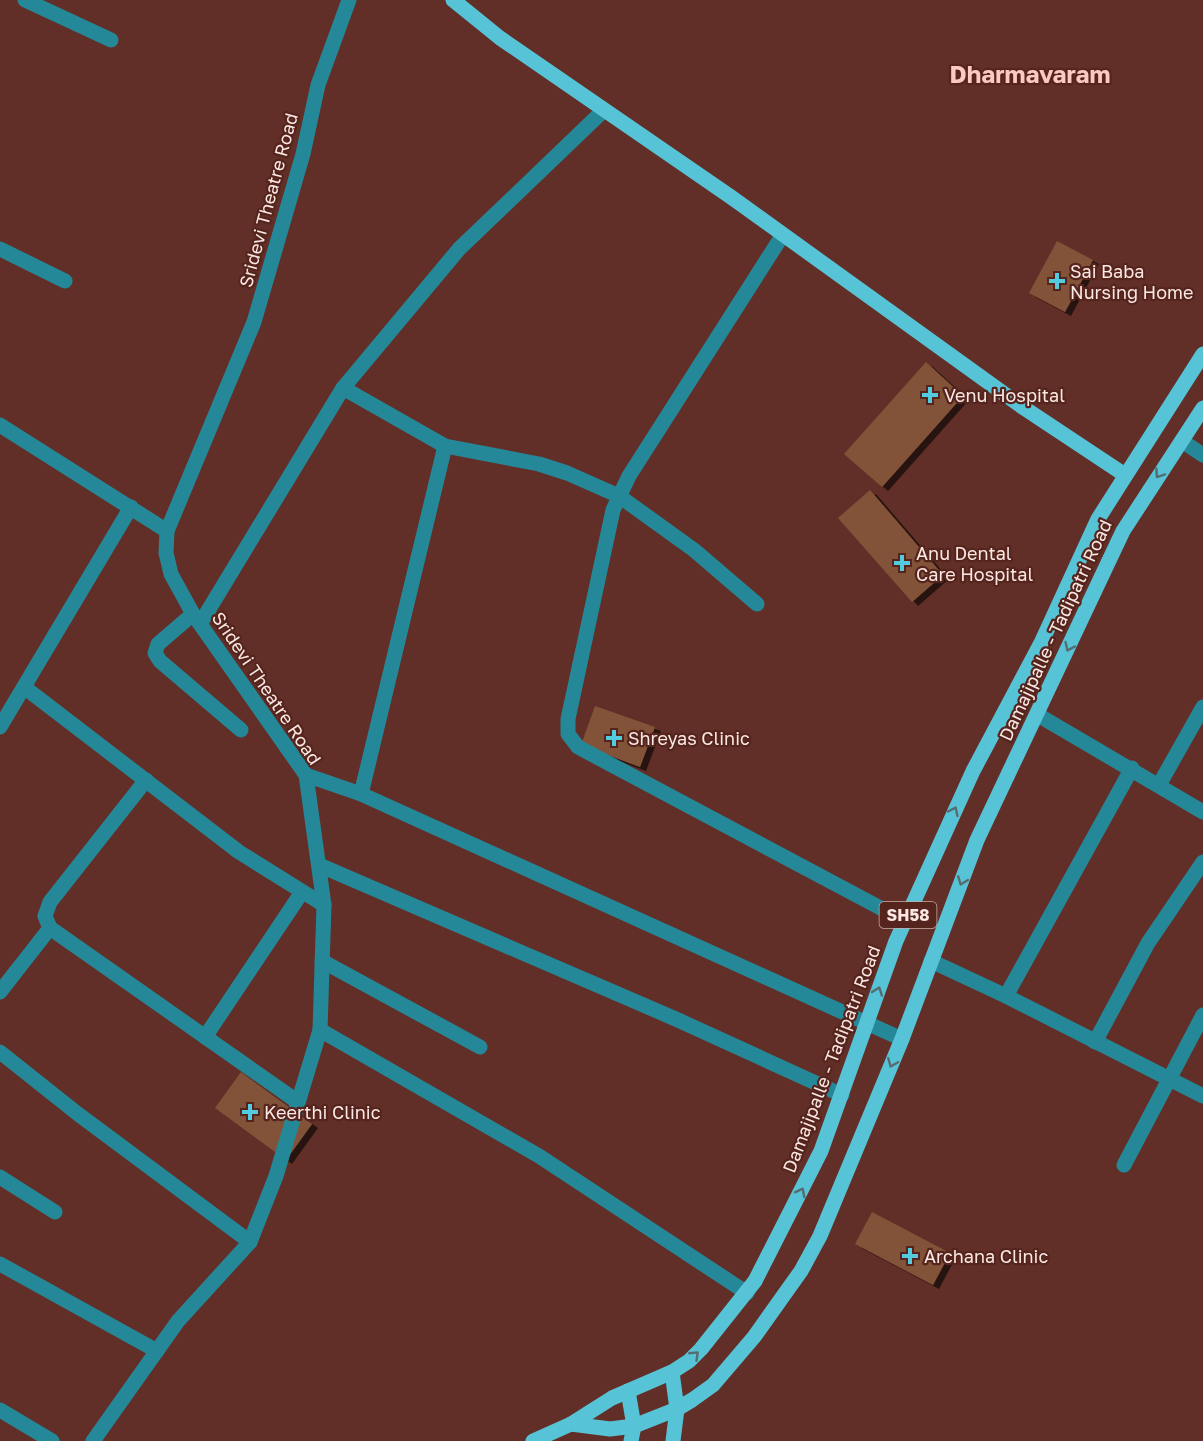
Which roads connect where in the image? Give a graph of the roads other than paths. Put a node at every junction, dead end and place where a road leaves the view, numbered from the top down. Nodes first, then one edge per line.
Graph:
1 (25, 0) edge
2 (349, 0) edge
3 (453, 0) edge
4 (111, 40) dead end
5 (604, 110) junction
6 (782, 236) junction
7 (0, 249) edge
8 (65, 281) dead end
9 (1203, 354) edge
10 (343, 388) junction
11 (1203, 408) edge
12 (0, 425) edge
13 (1182, 441) junction
14 (445, 446) junction
15 (1203, 455) edge
16 (1125, 476) junction
17 (619, 496) junction
18 (131, 507) junction
19 (167, 531) junction
20 (757, 604) dead end
21 (197, 619) junction
22 (24, 687) junction
23 (1203, 707) edge
24 (1038, 715) junction
25 (0, 727) edge
26 (241, 730) dead end
27 (1132, 768) junction
28 (306, 775) junction
29 (146, 780) junction
30 (1159, 785) junction
31 (361, 794) junction
32 (1203, 812) edge
33 (1203, 862) edge
34 (319, 865) junction
35 (302, 892) junction
36 (324, 905) junction
37 (905, 921) junction
38 (50, 928) junction
39 (322, 961) junction
40 (931, 961) junction
41 (0, 992) edge
42 (1006, 996) junction
43 (1203, 1015) edge
44 (866, 1024) junction
45 (320, 1030) junction
46 (205, 1037) junction
47 (902, 1039) junction
48 (1095, 1042) junction
49 (480, 1047) dead end
50 (0, 1052) edge
51 (1169, 1079) junction
52 (842, 1095) junction
53 (1203, 1096) edge
54 (298, 1102) junction
55 (1124, 1165) dead end
56 (0, 1177) edge
57 (55, 1212) dead end
58 (250, 1242) junction
59 (0, 1264) edge
60 (747, 1293) junction
61 (157, 1351) junction
62 (672, 1372) junction
63 (628, 1391) junction
64 (677, 1409) junction
65 (0, 1410) edge
66 (571, 1424) junction
67 (632, 1434) edge
68 (52, 1441) edge
69 (93, 1441) edge
70 (533, 1441) edge
71 (673, 1441) edge

1 - 4 street
2 - 19 street, Sridevi Theatre Road
3 - 5 main road
5 - 6 main road
5 - 10 street
6 - 16 main road
6 - 17 street
7 - 8 street
9 - 16 main road, Damajipalle - Tadipatri Road / SH58
10 - 14 street
10 - 21 street
11 - 13 main road, Damajipalle - Tadipatri Road / SH58
12 - 18 street
13 - 15 street
13 -> 24 main road, Damajipalle - Tadipatri Road / SH58
14 - 17 street
14 - 31 street
37 -> 16 main road, Damajipalle - Tadipatri Road / SH58
17 - 20 street
17 - 37 street
18 - 19 street
18 - 22 street
19 - 21 street, Sridevi Theatre Road
21 - 26 street
21 - 28 street, Sridevi Theatre Road
22 - 25 street
22 - 29 street
23 - 30 street
24 - 27 street
24 -> 40 main road, Damajipalle - Tadipatri Road / SH58
27 - 30 street
27 - 42 street
28 - 31 street
28 - 34 street, Sridevi Theatre Road
29 - 35 street
29 - 38 street
30 - 32 street
31 - 44 street
33 - 48 street
34 - 36 street, Sridevi Theatre Road
34 - 52 street
35 - 36 street
35 - 46 street
36 - 39 street, Sridevi Theatre Road
44 -> 37 main road, Damajipalle - Tadipatri Road / SH58
38 - 41 street
38 - 46 street
39 - 45 street, Sridevi Theatre Road
39 - 49 street
40 - 42 street
40 - 47 main road, Damajipalle - Tadipatri Road / SH58
42 - 48 street
43 - 51 street
44 - 47 street
44 - 52 main road, Damajipalle - Tadipatri Road / SH58
45 - 54 street, Sridevi Theatre Road
45 - 60 street
46 - 54 street
47 -> 64 main road, Damajipalle - Tadipatri Road / SH58
48 - 51 street
50 - 58 street
51 - 53 street
51 - 55 street
60 -> 52 main road, Damajipalle - Tadipatri Road / SH58
54 - 58 street, Sridevi Theatre Road
56 - 57 street
58 - 61 street, Sridevi Theatre Road
59 - 61 street
62 -> 60 main road, Damajipalle - Tadipatri Road / SH58
61 - 69 street, Sridevi Theatre Road
62 - 63 main road, Damajipalle - Tadipatri Road / SH58
62 - 64 main road
63 - 66 main road, Damajipalle - Tadipatri Road / SH58
63 - 67 main road
64 - 67 main road, Damajipalle - Tadipatri Road / SH58
64 - 71 main road
65 - 68 street
66 - 67 main road, Damajipalle - Tadipatri Road / SH58
66 - 70 main road, Damajipalle - Tadipatri Road / SH58

